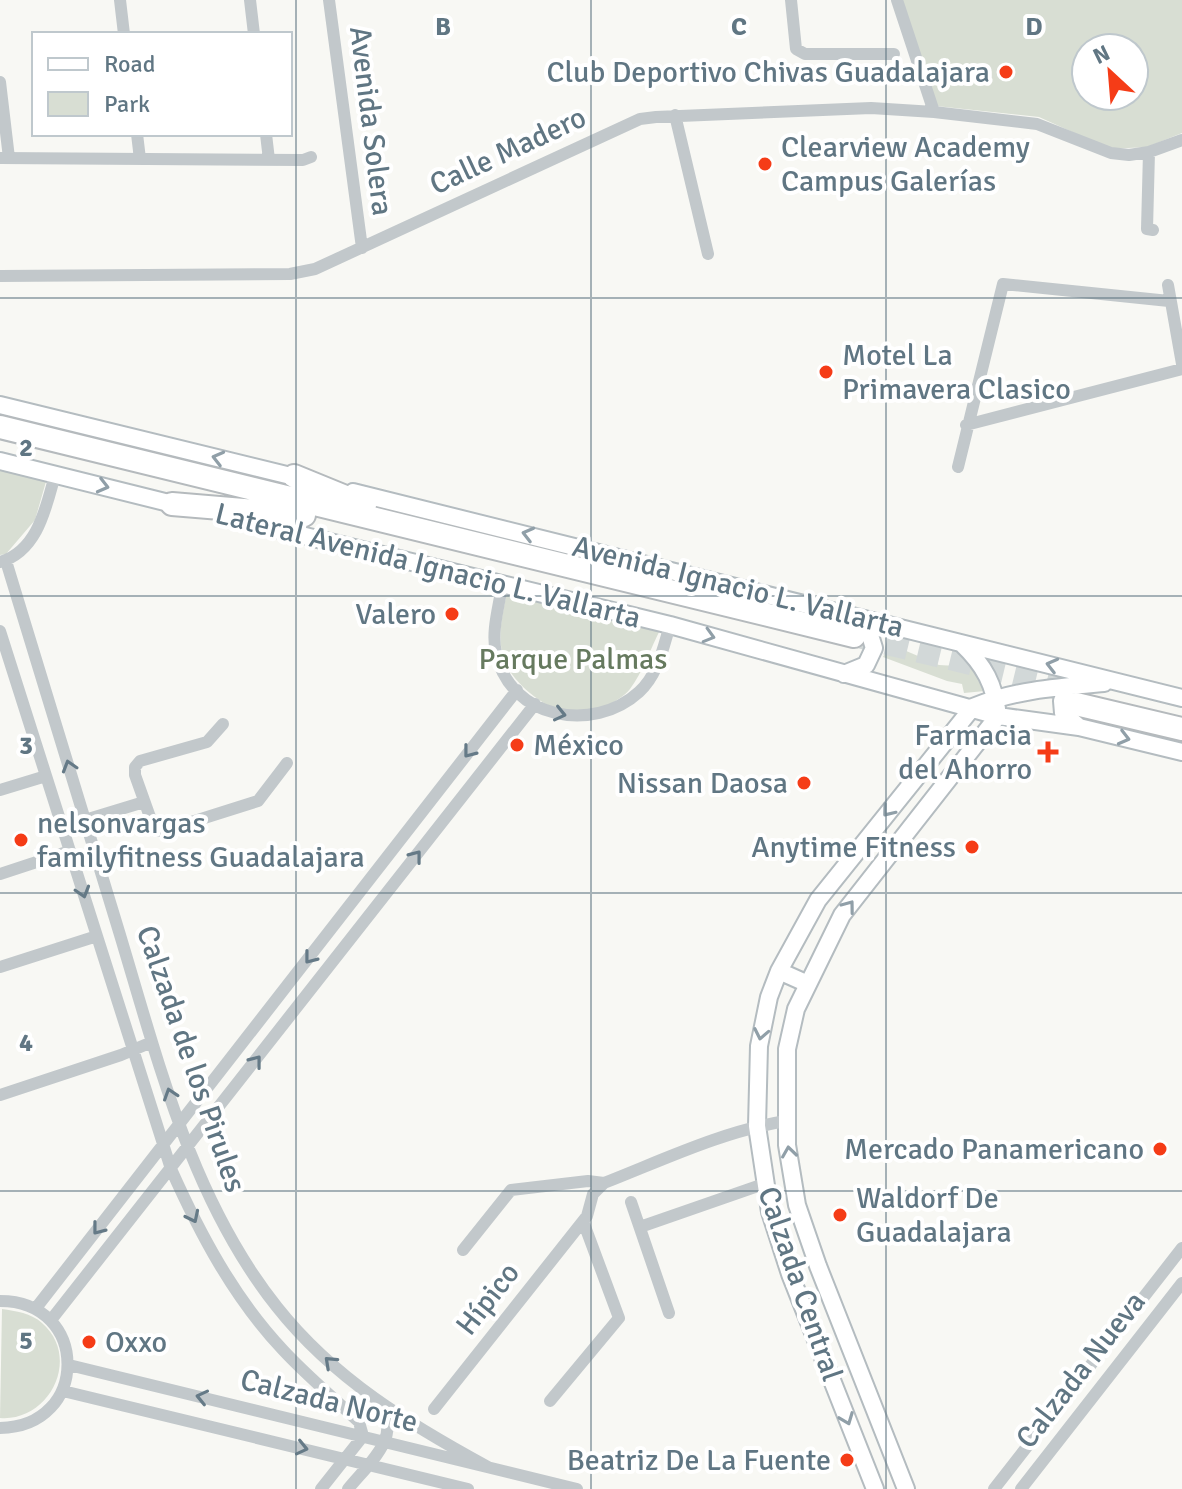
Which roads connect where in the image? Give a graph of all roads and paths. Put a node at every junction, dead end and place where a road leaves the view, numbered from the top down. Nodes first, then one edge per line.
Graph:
1 (120, 0) edge
2 (250, 0) edge
3 (329, 0) edge
4 (791, 0) edge
5 (897, 0) edge
6 (124, 32) edge
7 (254, 32) edge
8 (894, 54) dead end
9 (0, 82) edge
10 (934, 112) junction
11 (675, 115) junction
12 (137, 136) edge
13 (266, 136) edge
14 (1182, 141) edge
15 (1149, 152) junction
16 (311, 157) dead end
17 (4, 158) edge
18 (140, 159) junction
19 (269, 160) junction
20 (1153, 230) dead end
21 (362, 248) junction
22 (708, 254) dead end
23 (0, 276) edge
24 (1168, 285) dead end
25 (1169, 301) junction
26 (1179, 332) edge
27 (1181, 359) edge
28 (0, 405) edge
29 (966, 425) junction
30 (0, 427) edge
31 (0, 441) edge
32 (0, 461) edge
33 (958, 467) dead end
34 (55, 475) junction
35 (294, 476) junction
36 (172, 504) junction
37 (304, 515) junction
38 (445, 536) junction
39 (3, 561) edge
40 (502, 585) junction
41 (670, 625) junction
42 (0, 631) edge
43 (852, 633) junction
44 (960, 642) junction
45 (843, 674) junction
46 (1117, 682) junction
47 (517, 690) junction
48 (1074, 694) junction
49 (996, 698) junction
50 (1182, 698) edge
51 (535, 704) junction
52 (973, 707) junction
53 (1182, 715) edge
54 (998, 716) junction
55 (223, 724) dead end
56 (1079, 727) junction
57 (1182, 729) edge
58 (1182, 752) edge
59 (287, 763) dead end
60 (46, 776) junction
61 (0, 790) edge
62 (144, 802) junction
63 (85, 820) junction
64 (62, 827) junction
65 (70, 851) junction
66 (0, 874) edge
67 (343, 914) junction
68 (361, 927) junction
69 (97, 936) junction
70 (0, 967) edge
71 (779, 971) junction
72 (808, 984) junction
73 (152, 1042) junction
74 (133, 1050) junction
75 (0, 1095) edge
76 (786, 1121) junction
77 (181, 1124) junction
78 (757, 1126) junction
79 (164, 1146) junction
80 (189, 1146) junction
81 (171, 1169) junction
82 (604, 1183) junction
83 (764, 1184) junction
84 (631, 1202) dead end
85 (583, 1221) junction
86 (640, 1227) junction
87 (1182, 1248) edge
88 (463, 1250) dead end
89 (1182, 1283) edge
90 (0, 1301) edge
91 (36, 1308) junction
92 (669, 1313) dead end
93 (51, 1320) junction
94 (69, 1365) junction
95 (63, 1391) junction
96 (376, 1401) junction
97 (550, 1401) dead end
98 (434, 1409) dead end
99 (0, 1428) edge
100 (363, 1436) junction
101 (386, 1441) junction
102 (345, 1458) junction
103 (368, 1464) junction
104 (488, 1467) junction
105 (562, 1487) edge
106 (321, 1489) edge
107 (348, 1489) edge
108 (468, 1489) edge
109 (577, 1489) edge
110 (875, 1489) edge
111 (906, 1489) edge
112 (994, 1489) edge
113 (1021, 1489) edge

1 - 6 street
2 - 7 street
3 - 21 street, Avenida Solera
4 - 8 street
5 - 10 street
9 - 17 street
10 - 11 street, Calle Madero
10 - 15 street, Calle Madero
11 - 21 street, Calle Madero
11 - 22 street
12 - 18 street
13 - 19 street
14 - 15 street, Calle Madero
15 - 20 street
16 - 19 street
17 - 18 street
18 - 19 street
21 - 23 street, Calle Madero
24 - 25 street
25 - 26 street
25 - 29 street
26 - 27 street
27 - 29 street
35 -> 28 street, Lateral Avenida Ignacio L. Vallarta
29 - 33 street
30 - 38 highway, Avenida Ignacio L. Vallarta
31 - 37 highway, Avenida Ignacio L. Vallarta
32 - 34 street, Lateral Avenida Ignacio L. Vallarta
34 -> 36 street, Lateral Avenida Ignacio L. Vallarta
34 - 39 street, Calzada de los Pirules
35 - 38 highway
43 -> 35 street, Avenida Ignacio L. Vallarta
36 - 37 highway
36 - 40 street, Lateral Avenida Ignacio L. Vallarta
37 - 43 highway, Avenida Ignacio L. Vallarta
38 - 43 highway, Avenida Ignacio L. Vallarta
63 -> 39 street, Calzada de los Pirules
40 - 41 street, Lateral Avenida Ignacio L. Vallarta
40 - 47 street
41 -> 45 street, Lateral Avenida Ignacio L. Vallarta
51 -> 41 street
42 - 60 street, Calzada de los Pirules
43 - 44 street, Avenida Ignacio L. Vallarta
43 - 45 street
46 -> 44 street, Avenida Ignacio L. Vallarta
44 - 49 street
45 - 52 street, Lateral Avenida Ignacio L. Vallarta
46 - 48 street
46 - 50 street, Avenida Ignacio L. Vallarta
47 - 51 street
47 -> 67 street
48 - 49 street
48 - 53 highway
48 - 56 street
48 - 57 highway
49 - 52 street
49 - 54 street
68 -> 51 street
52 - 54 street, Lateral Avenida Ignacio L. Vallarta
52 -> 71 street, Calzada Central
54 - 56 street, Lateral Avenida Ignacio L. Vallarta
72 -> 54 street, Calzada Central
55 - 62 street
56 -> 58 street, Lateral Avenida Ignacio L. Vallarta
59 - 62 street
60 - 61 street
60 - 64 street, Calzada de los Pirules
62 - 63 street
63 - 64 street
63 - 73 street, Calzada de los Pirules
64 - 65 street, Calzada de los Pirules
65 - 66 street
65 -> 69 street, Calzada de los Pirules
67 - 68 street
67 -> 77 street
80 -> 68 street
69 - 70 street
69 - 74 street, Calzada de los Pirules
71 - 72 street
71 -> 78 street, Calzada Central
72 - 76 street, Calzada Central
73 - 74 street
77 -> 73 street, Calzada de los Pirules
74 - 75 street
74 - 79 street, Calzada de los Pirules
76 - 78 street, Hípico
111 -> 76 street, Calzada Central
77 - 79 street
77 - 80 street, Calzada de los Pirules
78 - 82 street, Hípico
78 - 83 street, Calzada Central
79 - 81 street, Calzada de los Pirules
79 -> 91 street
80 - 81 street
96 -> 80 street, Calzada de los Pirules
81 - 93 street
81 -> 100 street, Calzada de los Pirules
82 - 85 street, Hípico
82 - 88 street, Hípico
83 - 86 street
83 -> 110 street, Calzada Central
84 - 86 street
85 - 97 street
85 - 98 street, Hípico
86 - 92 street
87 - 112 street
89 - 113 street, Calzada Nueva
90 - 91 street
91 - 93 street
93 - 94 street
94 - 95 street
100 -> 94 street, Calzada Norte
95 - 99 street
95 -> 102 street, Calzada Norte
96 - 101 street
96 - 104 street, Calzada de los Pirules
100 - 101 street, Calzada Norte
100 - 102 street
101 - 103 street
101 - 104 street, Calzada Norte
102 - 103 street, Calzada Norte
102 - 106 street
103 - 107 street
103 - 108 street, Calzada Norte
104 - 105 street, Calzada Norte
105 - 109 street, Calzada Norte

